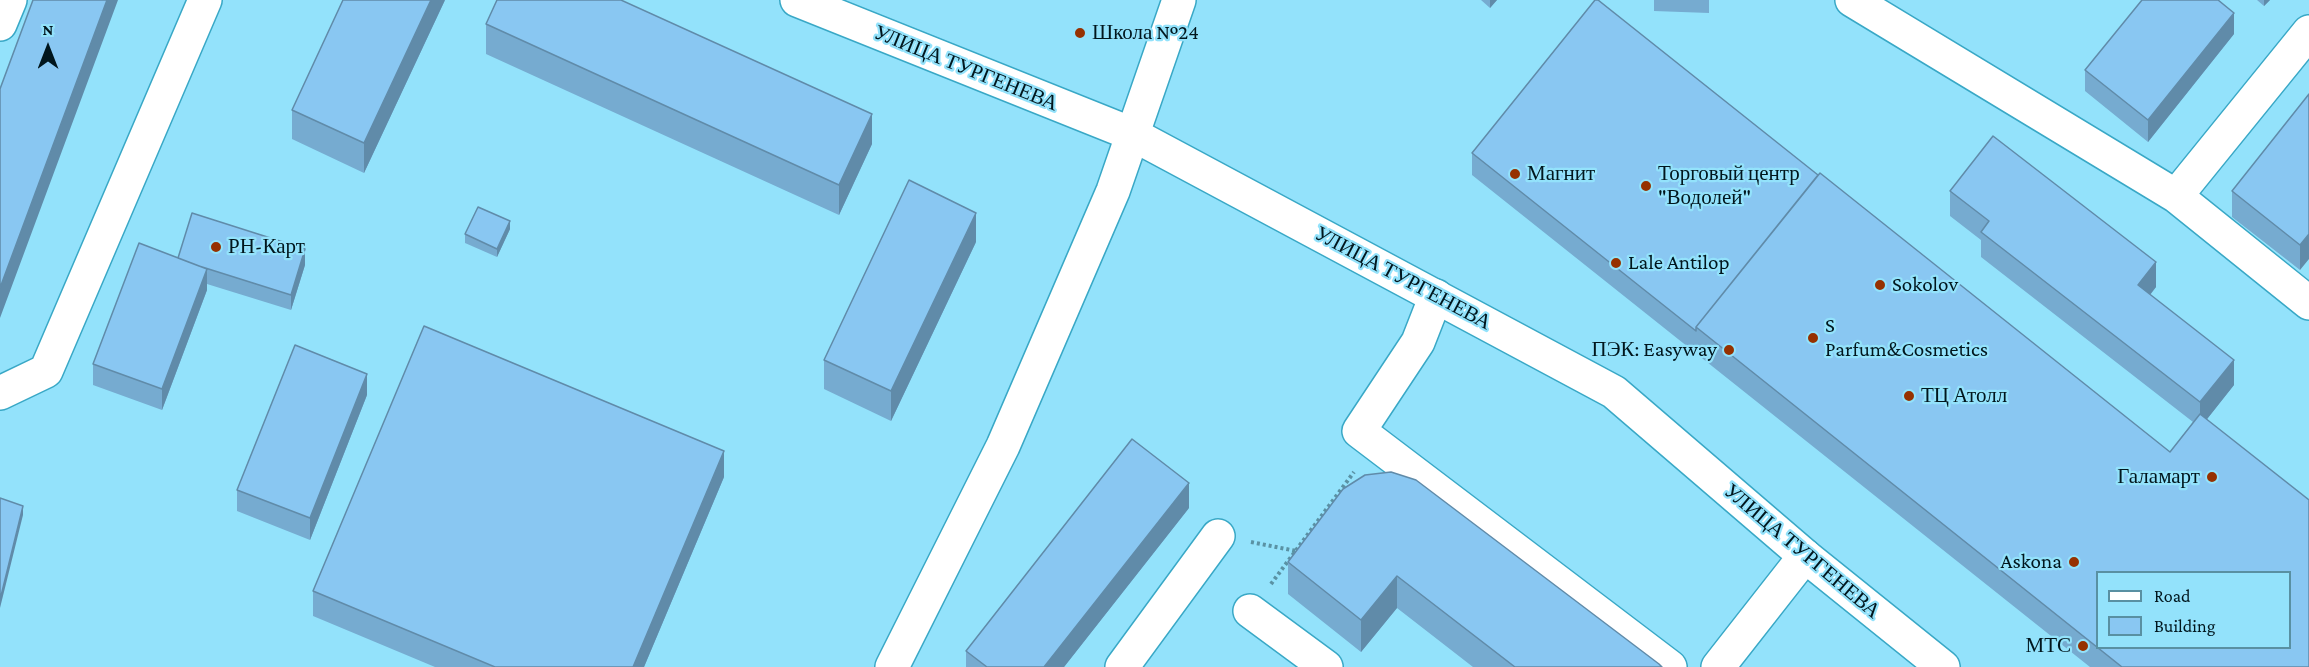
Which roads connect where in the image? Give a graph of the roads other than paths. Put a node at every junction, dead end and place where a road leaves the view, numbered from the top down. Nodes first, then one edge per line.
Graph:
1 (10, 0) edge
2 (204, 0) edge
3 (797, 0) edge
4 (1179, 0) edge
5 (1852, 0) edge
6 (0, 24) edge
7 (2309, 32) edge
8 (1132, 134) junction
9 (2176, 196) junction
10 (1436, 296) junction
11 (2309, 303) edge
12 (0, 393) edge
13 (1218, 536) road end
14 (1805, 556) junction
15 (1250, 611) road end
16 (892, 667) edge
17 (1122, 667) edge
18 (1326, 667) edge
19 (1670, 667) edge
20 (1718, 667) edge
21 (1943, 667) edge

1 - 6 main road
2 - 12 main road
3 - 8 main road, УЛИЦА ТУРГЕНЕВА
4 - 8 main road
5 - 9 main road
7 - 9 main road
8 - 10 main road, УЛИЦА ТУРГЕНЕВА
8 - 16 main road
9 - 11 main road
10 - 14 main road, УЛИЦА ТУРГЕНЕВА
10 - 19 main road
13 - 17 main road
14 - 20 main road
14 - 21 main road, УЛИЦА ТУРГЕНЕВА
15 - 18 main road

